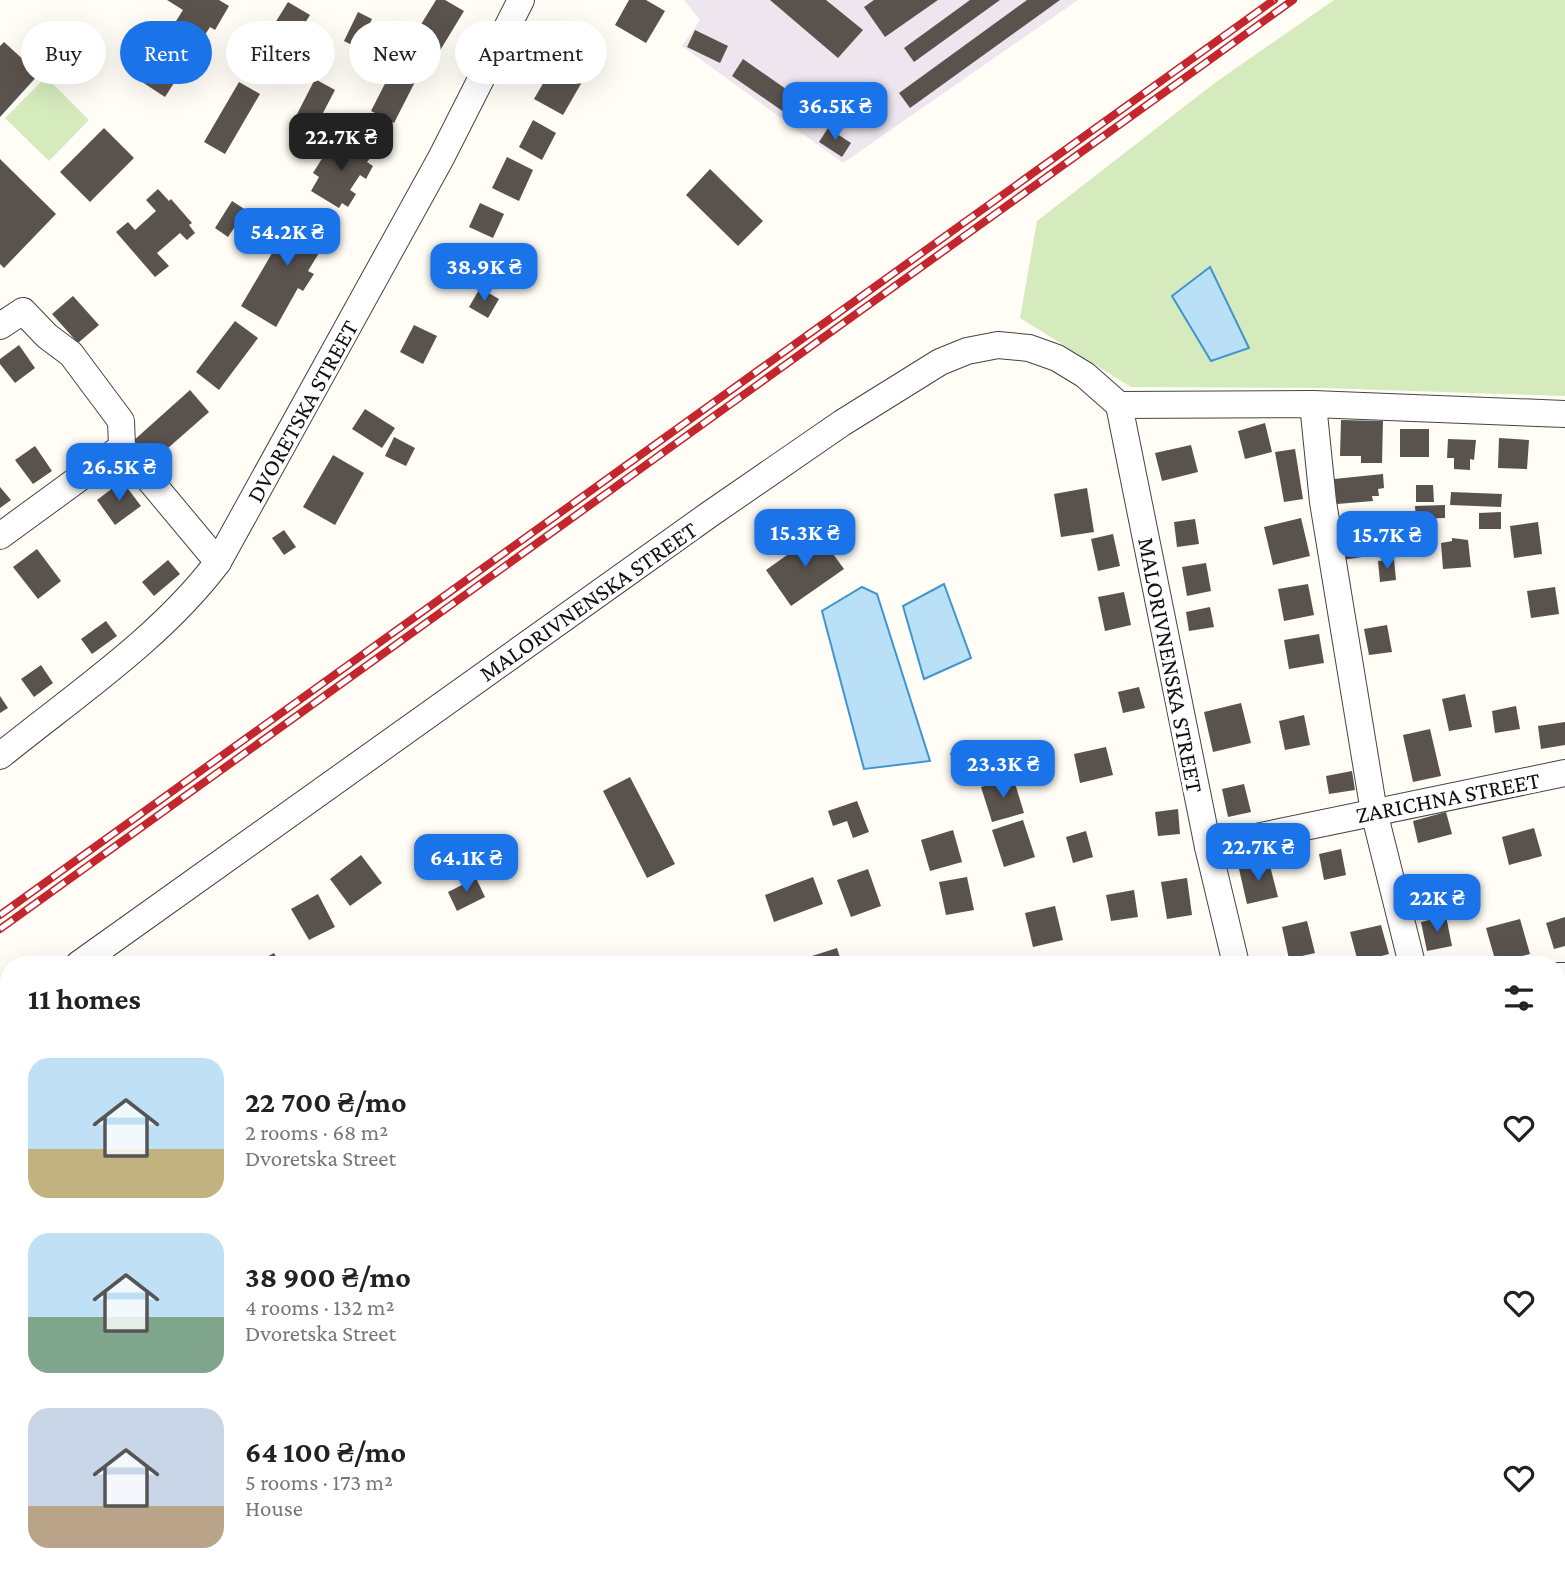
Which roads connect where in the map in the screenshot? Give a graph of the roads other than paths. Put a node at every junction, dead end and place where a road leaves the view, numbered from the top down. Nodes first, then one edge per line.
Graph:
1 (521, 0) edge
2 (0, 326) edge
3 (1313, 404) junction
4 (1119, 405) junction
5 (1565, 414) edge
6 (122, 447) junction
7 (0, 536) edge
8 (218, 562) junction
9 (0, 756) edge
10 (1565, 773) edge
11 (1374, 811) junction
12 (1208, 847) junction
13 (90, 956) edge
14 (1234, 956) edge
15 (1410, 956) edge

1 - 8 street, DVORETSKA STREET
2 - 6 street
3 - 4 street
3 - 5 street
3 - 11 street
4 - 12 street, MALORIVNENSKA STREET
4 - 13 street, MALORIVNENSKA STREET
6 - 7 street
6 - 8 street
8 - 9 street, DVORETSKA STREET
10 - 11 street, ZARICHNA STREET
11 - 12 street, ZARICHNA STREET
11 - 15 street
12 - 14 street, MALORIVNENSKA STREET

